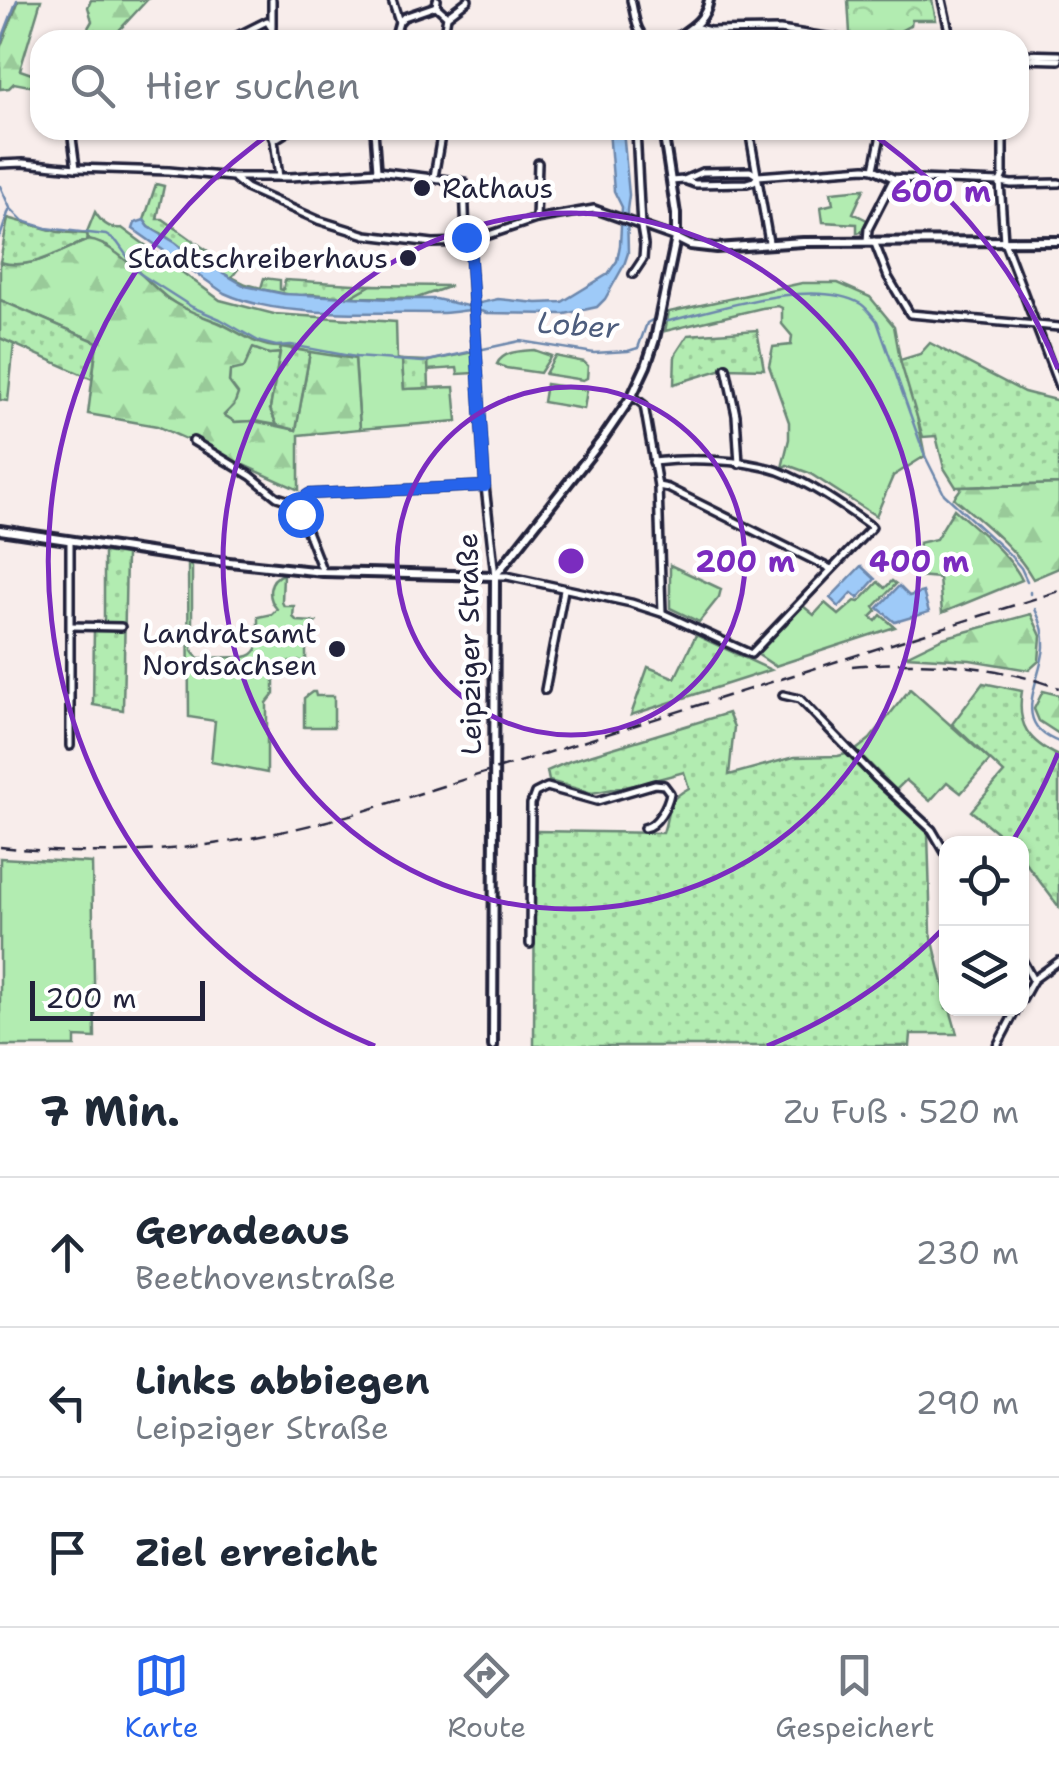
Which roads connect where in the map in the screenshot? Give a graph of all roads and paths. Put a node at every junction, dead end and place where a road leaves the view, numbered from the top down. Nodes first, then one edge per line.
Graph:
1 (272, 0) edge
2 (392, 0) edge
3 (468, 0) edge
4 (631, 0) edge
5 (709, 0) edge
6 (942, 0) edge
7 (437, 3) edge
8 (707, 10) junction
9 (447, 16) junction
10 (399, 22) junction
11 (694, 27) junction
12 (272, 29) joint
13 (249, 30) edge
14 (397, 30) edge
15 (445, 30) edge
16 (639, 30) edge
17 (689, 30) edge
18 (716, 30) junction
19 (780, 30) edge
20 (949, 30) edge
21 (1029, 57) edge
22 (1059, 58) edge
23 (72, 140) edge
24 (274, 140) edge
25 (375, 140) edge
26 (440, 140) edge
27 (637, 140) edge
28 (665, 140) edge
29 (751, 140) edge
30 (880, 140) edge
31 (1004, 140) edge
32 (538, 163) dead end
33 (1, 164) edge
34 (76, 168) junction
35 (874, 169) junction
36 (377, 171) junction
37 (758, 176) junction
38 (278, 177) junction
39 (434, 177) junction
40 (232, 178) junction
41 (893, 178) junction
42 (684, 180) junction
43 (672, 182) junction
44 (1000, 182) junction
45 (1059, 183) edge
46 (536, 219) junction
47 (641, 227) junction
48 (676, 238) junction
49 (871, 241) junction
50 (1004, 241) junction
51 (1059, 241) edge
52 (468, 242) junction
53 (769, 242) junction
54 (633, 274) dead end
55 (1037, 325) junction
56 (1059, 327) edge
57 (726, 368) dead end
58 (1059, 386) edge
59 (632, 396) junction
60 (193, 441) dead end
61 (653, 462) junction
62 (739, 464) junction
63 (485, 486) junction
64 (658, 486) junction
65 (296, 503) junction
66 (0, 530) edge
67 (70, 540) junction
68 (831, 569) junction
69 (323, 572) junction
70 (495, 576) junction
71 (564, 589) junction
72 (662, 613) junction
73 (72, 626) junction
74 (120, 627) dead end
75 (546, 690) dead end
76 (783, 695) dead end
77 (70, 746) dead end
78 (644, 828) dead end
79 (939, 842) edge
80 (530, 944) dead end
81 (1059, 961) edge
82 (1029, 974) edge
83 (1032, 980) junction
84 (1029, 986) edge
85 (1013, 1016) edge
86 (493, 1046) edge
87 (996, 1046) edge

1 - 12 street
2 - 10 street
3 - 9 street
4 - 16 street
5 - 8 street
6 - 20 street
7 - 9 street
7 - 10 street
8 - 11 street
8 - 18 street
9 - 15 street
10 - 14 street
11 - 17 street
11 - 18 street
12 - 13 street
18 - 19 street
21 - 22 street
23 - 34 street
24 - 38 street
25 - 36 street
26 - 39 street
27 - 47 street
28 - 43 street
29 - 37 street
30 - 35 street
31 - 44 street
32 - 46 street
33 - 34 street
34 - 40 street
35 - 37 street
35 - 41 street
36 - 38 street
36 - 39 street
37 - 42 street
37 - 42 street
37 - 53 street
38 - 40 street
39 - 52 street, Leipziger Straße
40 - 52 street
41 - 44 street
41 - 49 street
42 - 43 street
43 - 48 street
44 - 45 street
44 - 50 street
46 - 47 street
46 - 52 street
47 - 48 street
47 - 54 street
48 - 53 street
48 - 59 street
49 - 50 street
49 - 53 street
49 - 55 street
50 - 51 street
50 - 55 street
52 - 63 street, Leipziger Straße
55 - 56 street
55 - 58 street
57 - 62 street
59 - 61 street
59 - 70 street
60 - 65 street
61 - 62 street
61 - 64 street
62 - 68 street
63 - 65 street
63 - 70 street, Leipziger Straße
64 - 68 street
64 - 72 street
65 - 69 street
66 - 67 street
67 - 69 street
67 - 73 street
68 - 72 street
69 - 70 street
70 - 71 street
70 - 86 street, Leipziger Straße
71 - 72 street
71 - 75 street
73 - 74 street
73 - 77 street
76 - 79 street
78 - 80 street
81 - 83 street
82 - 83 street
83 - 84 street
85 - 87 street

